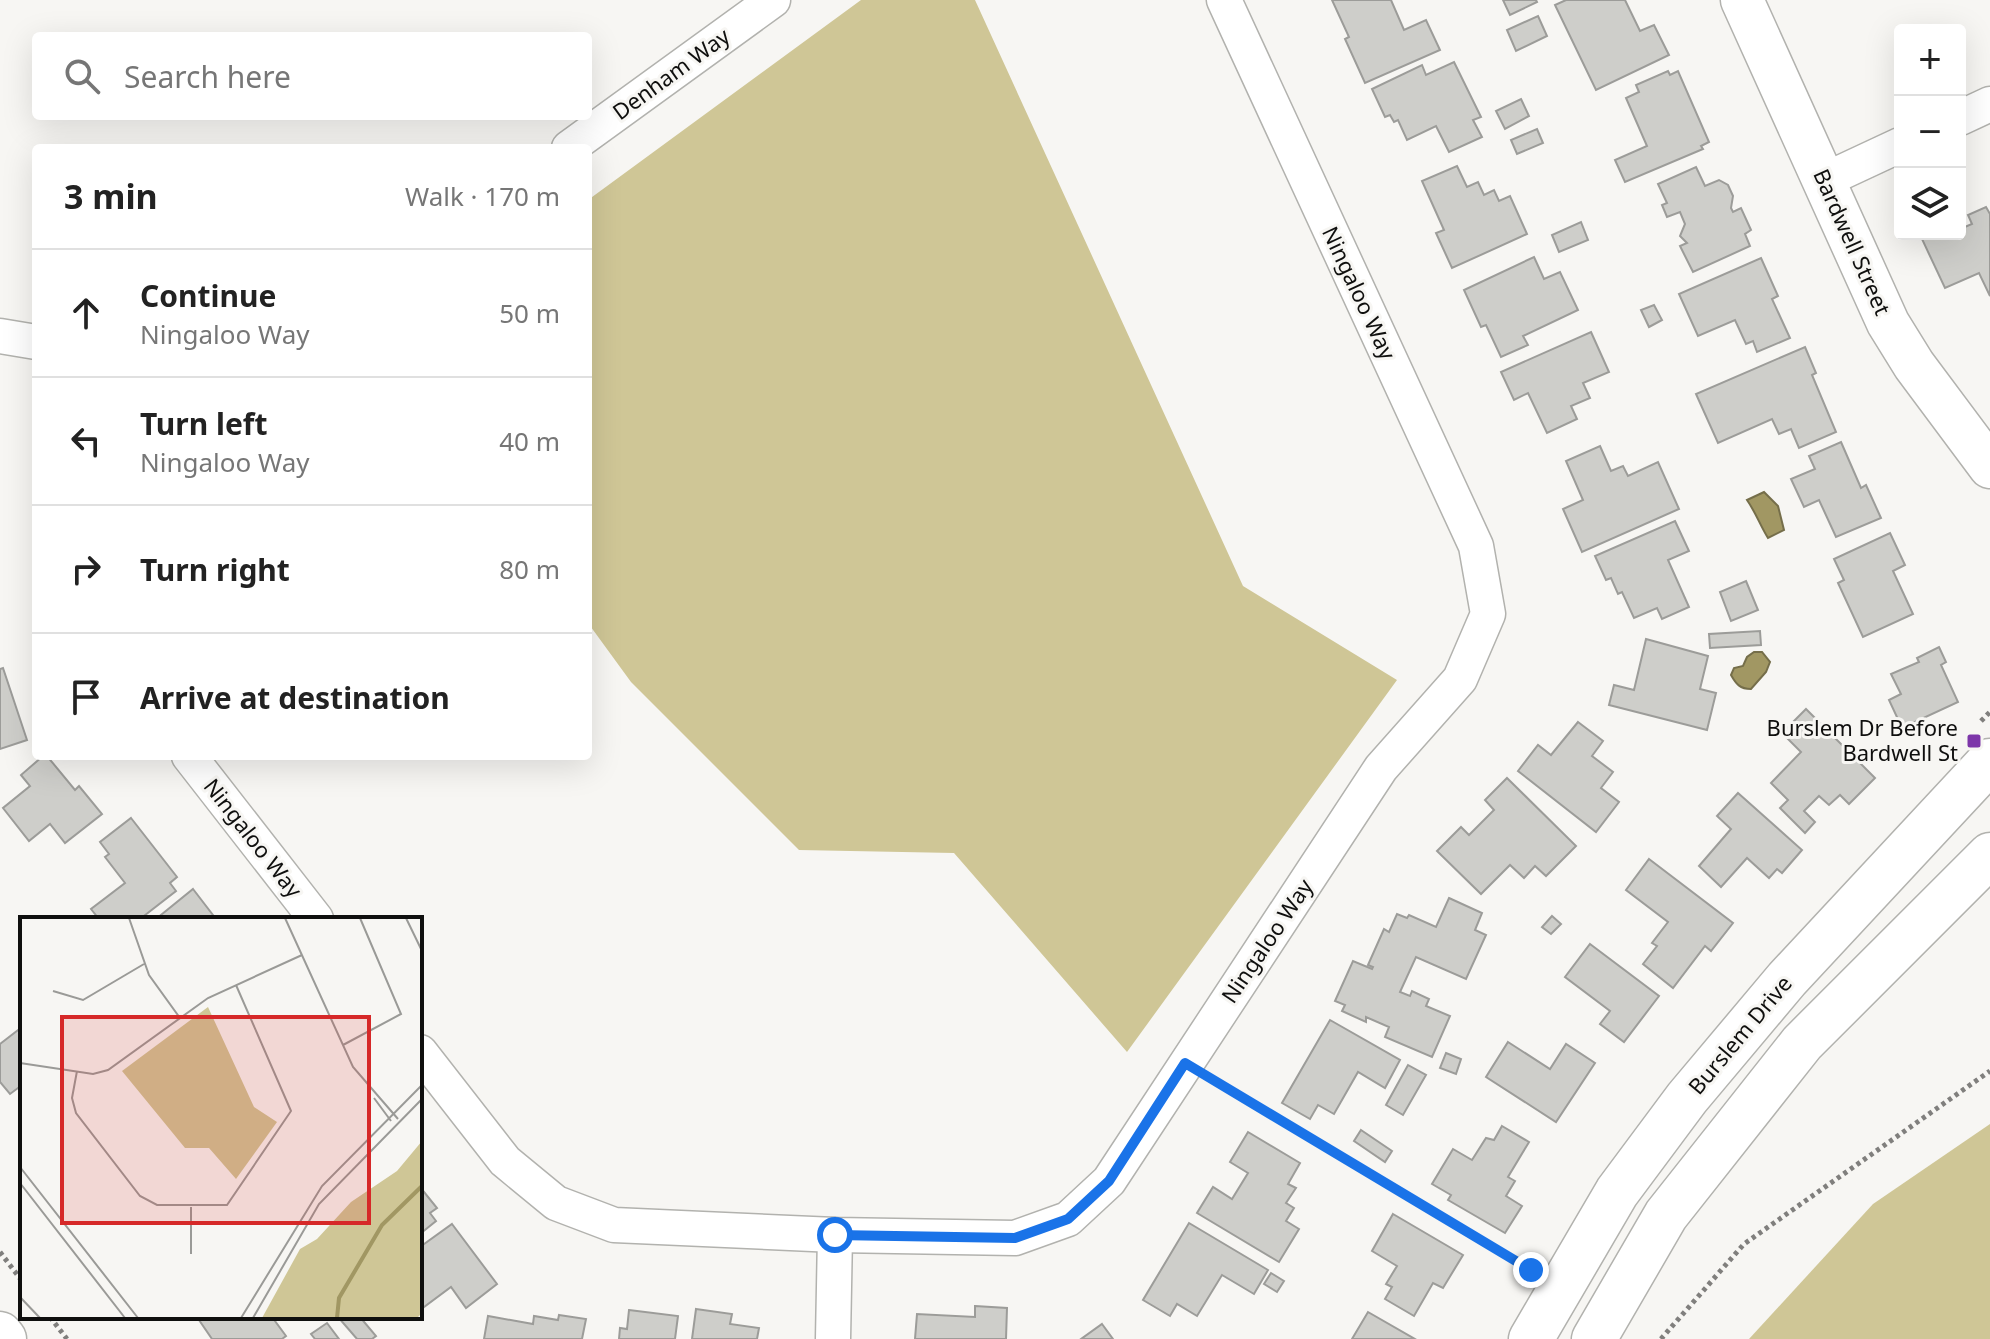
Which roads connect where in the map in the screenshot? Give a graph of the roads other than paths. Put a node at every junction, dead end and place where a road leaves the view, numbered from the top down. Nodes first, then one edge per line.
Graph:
1 (1224, 0) edge
2 (1742, 0) edge
3 (764, 3) edge
4 (1990, 104) edge
5 (1966, 115) edge
6 (574, 144) edge
7 (1894, 148) edge
8 (1825, 180) junction
9 (0, 336) edge
10 (32, 341) edge
11 (1990, 467) edge
12 (192, 760) edge
13 (1990, 761) edge
14 (1990, 855) edge
15 (314, 917) edge
16 (422, 1055) edge
17 (835, 1235) junction
18 (0, 1334) edge
19 (4, 1339) edge
20 (833, 1339) edge
21 (1531, 1339) edge
22 (1594, 1339) edge

1 - 17 street, Ningaloo Way
2 - 8 street, Bardwell Street
3 - 6 street, Denham Way
4 - 5 street
7 - 8 street
8 - 11 street, Bardwell Street
9 - 10 street
12 - 15 street, Ningaloo Way
13 - 21 main road, Burslem Drive
14 - 22 main road
16 - 17 street, Ningaloo Way
17 - 20 street
18 - 19 main road

